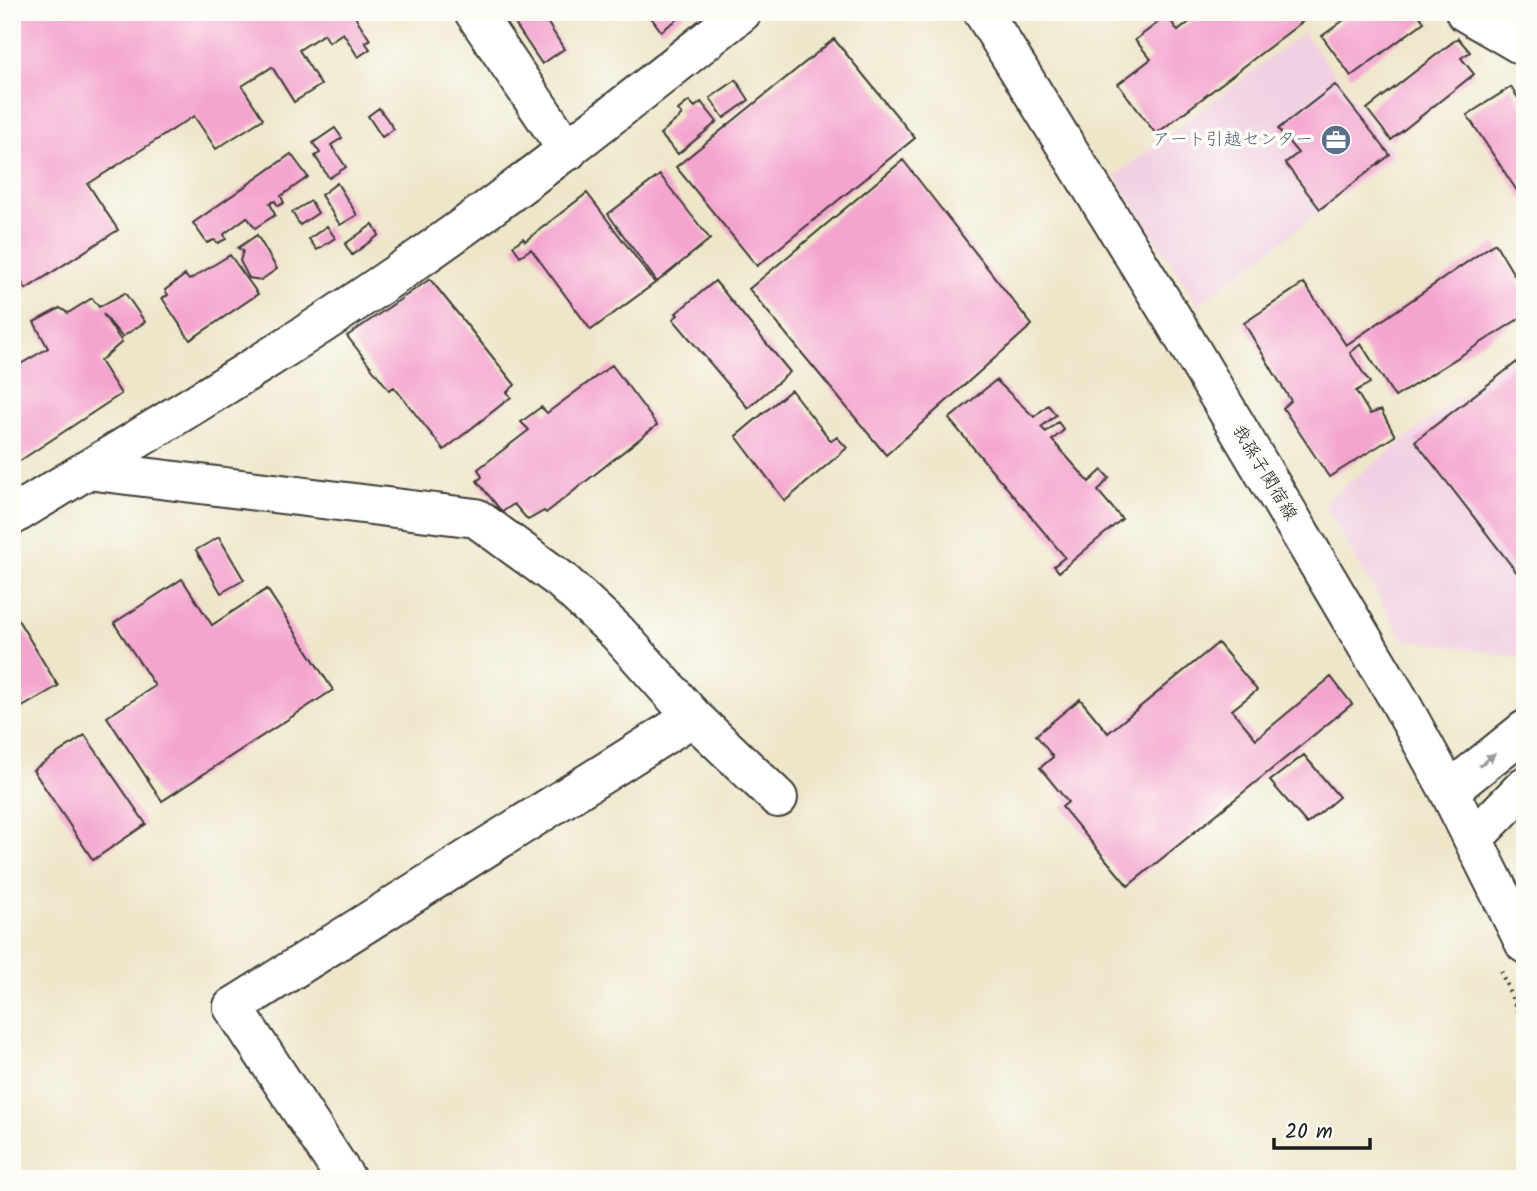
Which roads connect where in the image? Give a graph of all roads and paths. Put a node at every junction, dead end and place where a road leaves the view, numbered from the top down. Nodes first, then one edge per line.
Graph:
1 (474, 12) edge
2 (742, 12) edge
3 (983, 12) edge
4 (1465, 12) edge
5 (1525, 47) edge
6 (568, 151) junction
7 (87, 470) junction
8 (12, 516) edge
9 (692, 717) junction
10 (1525, 730) edge
11 (1525, 786) edge
12 (1450, 791) junction
13 (778, 798) dead end
14 (1473, 839) junction
15 (1511, 953) edge
16 (1525, 1029) edge
17 (346, 1179) edge

1 - 6 street
2 - 6 street
3 - 12 street, 我孫子関宿線
4 - 5 street
6 - 7 street
7 - 8 street
7 - 9 street
9 - 13 street
9 - 17 street
12 -> 10 street
11 - 14 street
12 - 14 street, 我孫子関宿線
14 - 15 street, 我孫子関宿線
15 - 16 path

